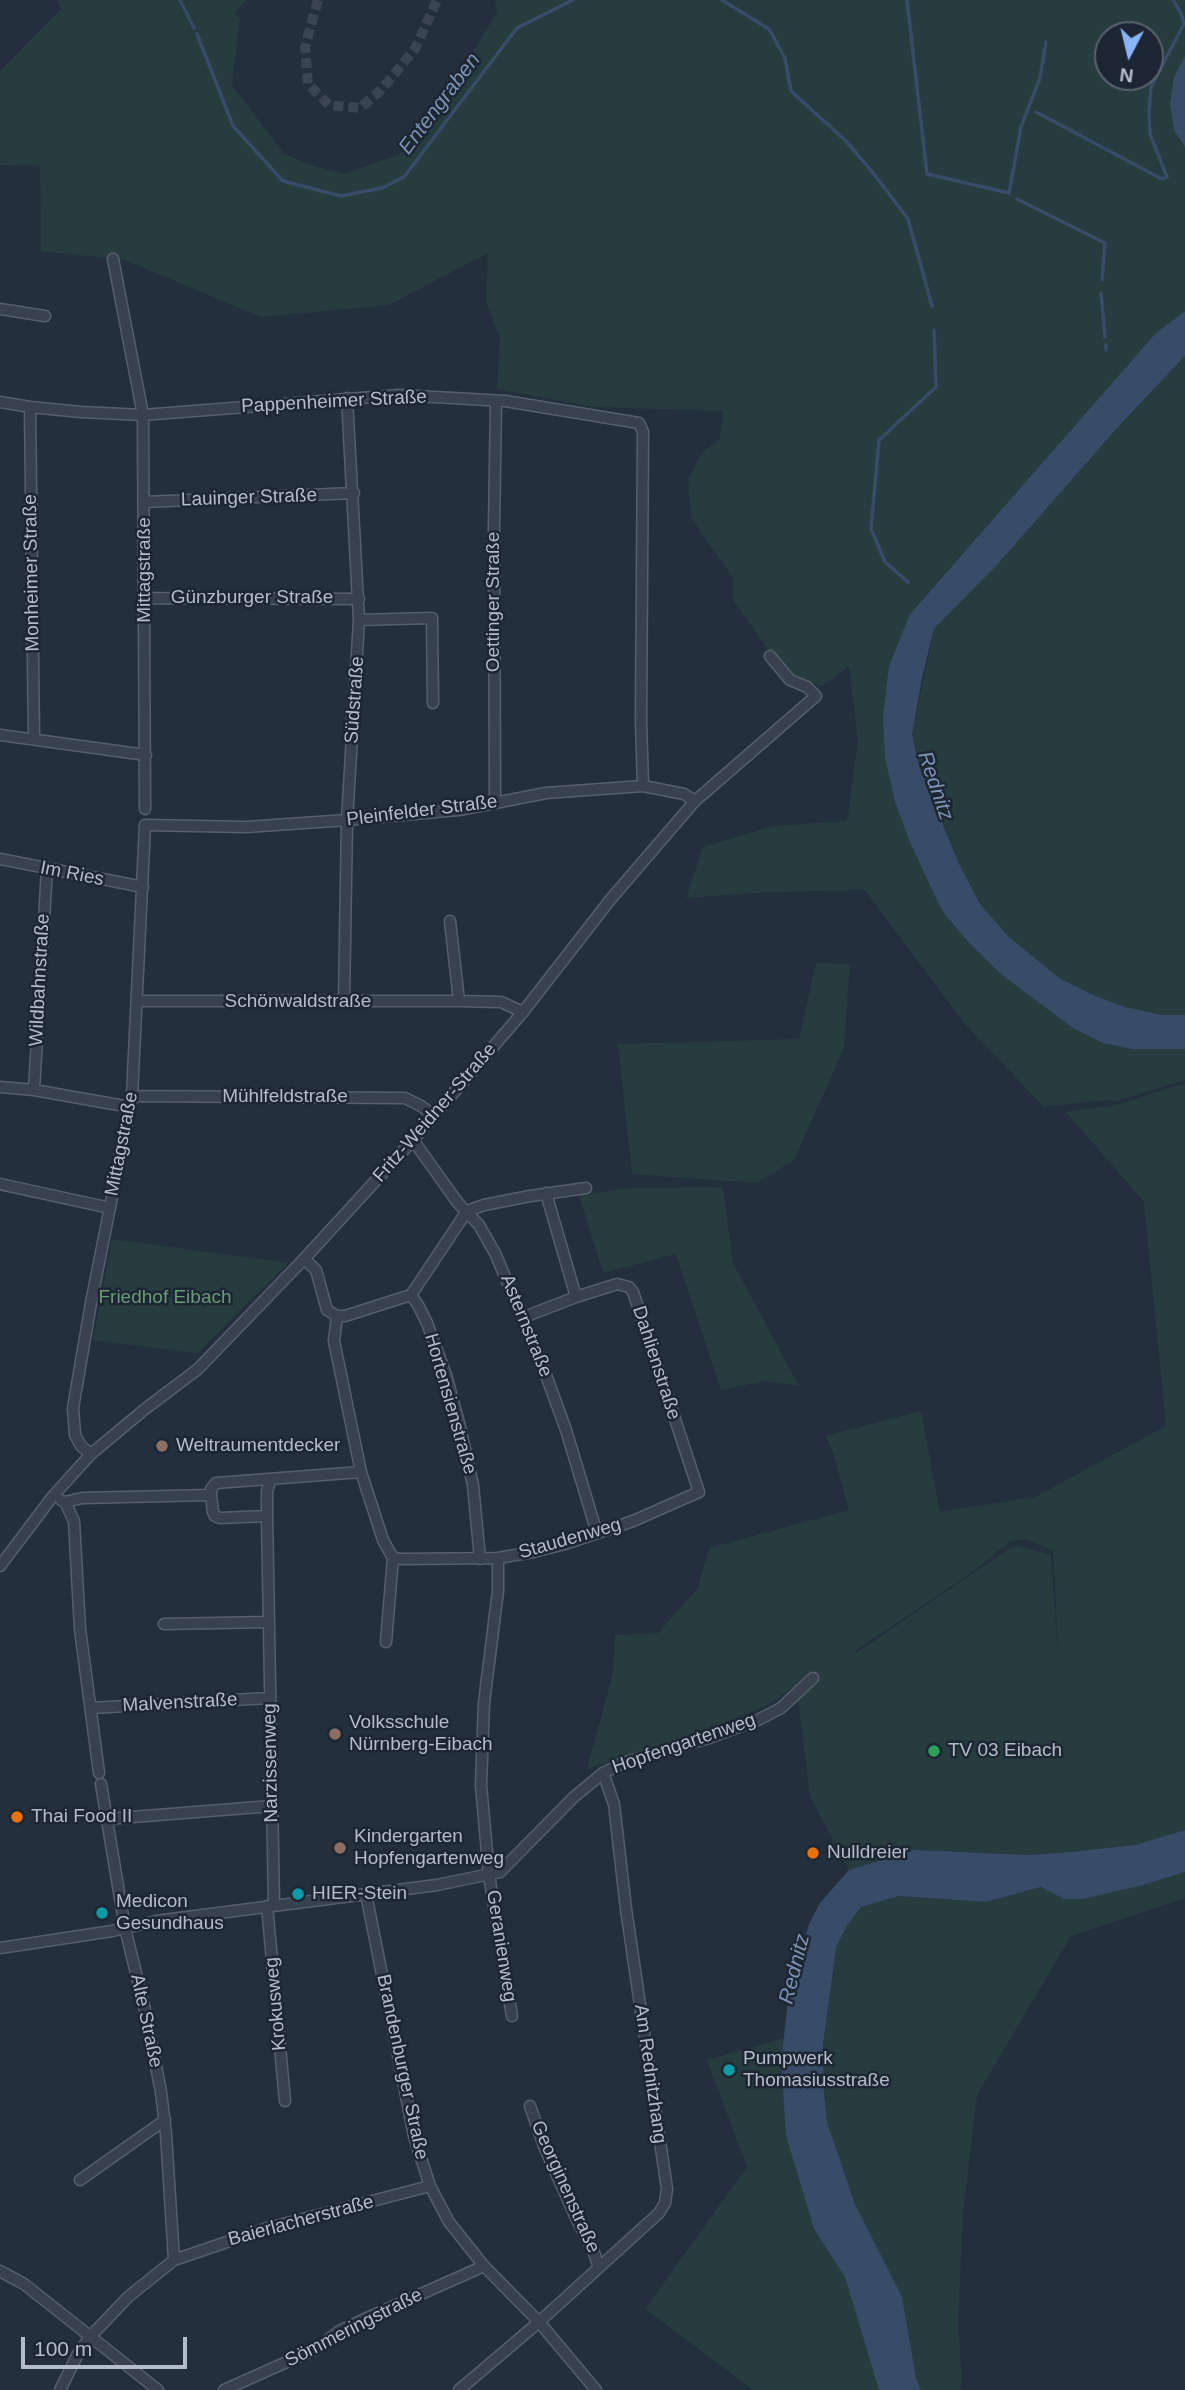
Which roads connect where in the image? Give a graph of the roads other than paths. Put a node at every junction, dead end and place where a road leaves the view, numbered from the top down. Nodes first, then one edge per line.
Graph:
1 (113, 259) dead end
2 (0, 309) edge
3 (45, 316) dead end
4 (347, 398) junction
5 (496, 401) junction
6 (0, 402) edge
7 (30, 408) junction
8 (143, 415) junction
9 (354, 493) junction
10 (144, 502) junction
11 (145, 598) junction
12 (359, 599) junction
13 (359, 620) junction
14 (769, 656) dead end
15 (433, 703) dead end
16 (0, 735) edge
17 (34, 739) junction
18 (146, 755) junction
19 (643, 786) junction
20 (695, 802) junction
21 (495, 803) junction
22 (145, 809) dead end
23 (347, 820) junction
24 (145, 825) joint
25 (0, 859) edge
26 (47, 869) junction
27 (144, 887) junction
28 (450, 921) dead end
29 (459, 1001) junction
30 (138, 1002) junction
31 (344, 1002) junction
32 (523, 1012) junction
33 (0, 1087) edge
34 (34, 1090) junction
35 (132, 1096) junction
36 (130, 1107) junction
37 (433, 1115) junction
38 (413, 1140) junction
39 (0, 1184) edge
40 (586, 1188) dead end
41 (546, 1193) junction
42 (110, 1208) junction
43 (467, 1211) junction
44 (304, 1259) junction
45 (411, 1295) junction
46 (576, 1297) junction
47 (337, 1316) junction
48 (524, 1317) junction
49 (91, 1454) junction
50 (361, 1472) junction
51 (271, 1479) junction
52 (699, 1492) joint
53 (211, 1495) junction
54 (53, 1496) junction
55 (65, 1502) junction
56 (267, 1516) junction
57 (597, 1533) junction
58 (393, 1558) junction
59 (498, 1558) junction
60 (480, 1559) junction
61 (0, 1566) edge
62 (269, 1622) junction
63 (164, 1625) dead end
64 (386, 1642) dead end
65 (813, 1678) dead end
66 (269, 1698) junction
67 (91, 1708) junction
68 (99, 1773) dead end
69 (603, 1773) junction
70 (101, 1784) dead end
71 (272, 1806) junction
72 (107, 1819) junction
73 (489, 1875) junction
74 (366, 1894) junction
75 (271, 1905) junction
76 (125, 1928) junction
77 (0, 1948) edge
78 (512, 2016) dead end
79 (285, 2101) dead end
80 (530, 2106) dead end
81 (165, 2120) junction
82 (80, 2180) dead end
83 (430, 2186) junction
84 (174, 2260) junction
85 (484, 2266) junction
86 (599, 2267) junction
87 (0, 2271) edge
88 (539, 2322) junction
89 (91, 2336) junction
90 (60, 2390) edge
91 (158, 2390) edge
92 (224, 2390) edge
93 (459, 2390) edge
94 (597, 2390) edge

1 - 8 street, Mittagstraße
2 - 3 street
4 - 5 street, Pappenheimer Straße
4 - 8 street, Pappenheimer Straße
4 - 9 street, Südstraße
5 - 19 street, Pappenheimer Straße
5 - 21 street, Oettinger Straße
6 - 7 street, Pappenheimer Straße
7 - 8 street, Pappenheimer Straße
7 - 17 street, Monheimer Straße
8 - 10 street, Mittagstraße
9 - 10 street, Lauinger Straße
9 - 12 street, Südstraße
10 - 11 street, Mittagstraße
11 - 12 street, Günzburger Straße
11 - 18 street, Mittagstraße
12 - 13 street, Südstraße
13 - 15 street
13 - 23 street, Südstraße
14 - 20 street, Fritz-Weidner-Straße
16 - 17 street
17 - 18 street
18 - 22 street, Mittagstraße
19 - 20 street, Pleinfelder Straße
19 - 21 street, Pleinfelder Straße
20 - 32 street, Fritz-Weidner-Straße
21 - 23 street, Pleinfelder Straße
23 - 24 street, Pleinfelder Straße
23 - 31 street, Südstraße
24 - 27 street, Mittagstraße
25 - 26 street, Im Ries
26 - 27 street, Im Ries
26 - 34 street, Wildbahnstraße
27 - 30 street, Mittagstraße
28 - 29 street
29 - 31 street, Schönwaldstraße
29 - 32 street, Schönwaldstraße
30 - 31 street, Schönwaldstraße
30 - 35 street, Mittagstraße
32 - 37 street, Fritz-Weidner-Straße
33 - 34 street
34 - 36 street
35 - 36 street, Mittagstraße
35 - 37 street, Mühlfeldstraße
36 - 42 street, Mittagstraße
37 - 38 street, Fritz-Weidner-Straße
38 - 43 street, Asternstraße
38 - 44 street, Fritz-Weidner-Straße
39 - 42 street
40 - 41 street
41 - 43 street
41 - 46 street
42 - 49 street, Mittagstraße
43 - 45 street
43 - 48 street, Asternstraße
44 - 47 street
44 - 49 street, Fritz-Weidner-Straße
45 - 47 street
45 - 60 street, Hortensienstraße
46 - 48 street, Dahlienstraße
46 - 52 street, Dahlienstraße
47 - 50 street
48 - 57 street, Asternstraße
49 - 54 street, Fritz-Weidner-Straße
50 - 51 street
50 - 58 street
51 - 53 street
51 - 56 street, Narzissenweg
52 - 57 street, Staudenweg
53 - 55 street
53 - 56 street
54 - 55 street
54 - 61 street, Fritz-Weidner-Straße
55 - 67 street
56 - 62 street, Narzissenweg
57 - 59 street, Staudenweg
58 - 60 street, Staudenweg
58 - 64 street
59 - 60 street, Staudenweg
59 - 73 street, Geranienweg
62 - 63 street
62 - 66 street, Narzissenweg
65 - 69 street, Hopfengartenweg
66 - 67 street, Malvenstraße
66 - 71 street, Narzissenweg
67 - 68 street
69 - 73 street, Hopfengartenweg
69 - 86 street, Am Rednitzhang
70 - 72 street, Alte Straße
71 - 72 street
71 - 75 street, Narzissenweg
72 - 76 street, Alte Straße
73 - 74 street, Hopfengartenweg
73 - 78 street, Geranienweg
74 - 75 street, Hopfengartenweg
74 - 83 street, Brandenburger Straße
75 - 76 street, Hopfengartenweg
75 - 79 street, Krokusweg
76 - 77 street, Hopfengartenweg
76 - 81 street, Alte Straße
80 - 86 street, Georginenstraße
81 - 82 street
81 - 84 street, Alte Straße
83 - 84 street, Baierlacherstraße
83 - 85 street, Brandenburger Straße
84 - 89 street
85 - 88 street, Brandenburger Straße
85 - 92 street, Sömmeringstraße
86 - 88 street, Am Rednitzhang
87 - 89 street
88 - 93 street, Am Rednitzhang
88 - 94 street, Brandenburger Straße
89 - 90 street
89 - 91 street

